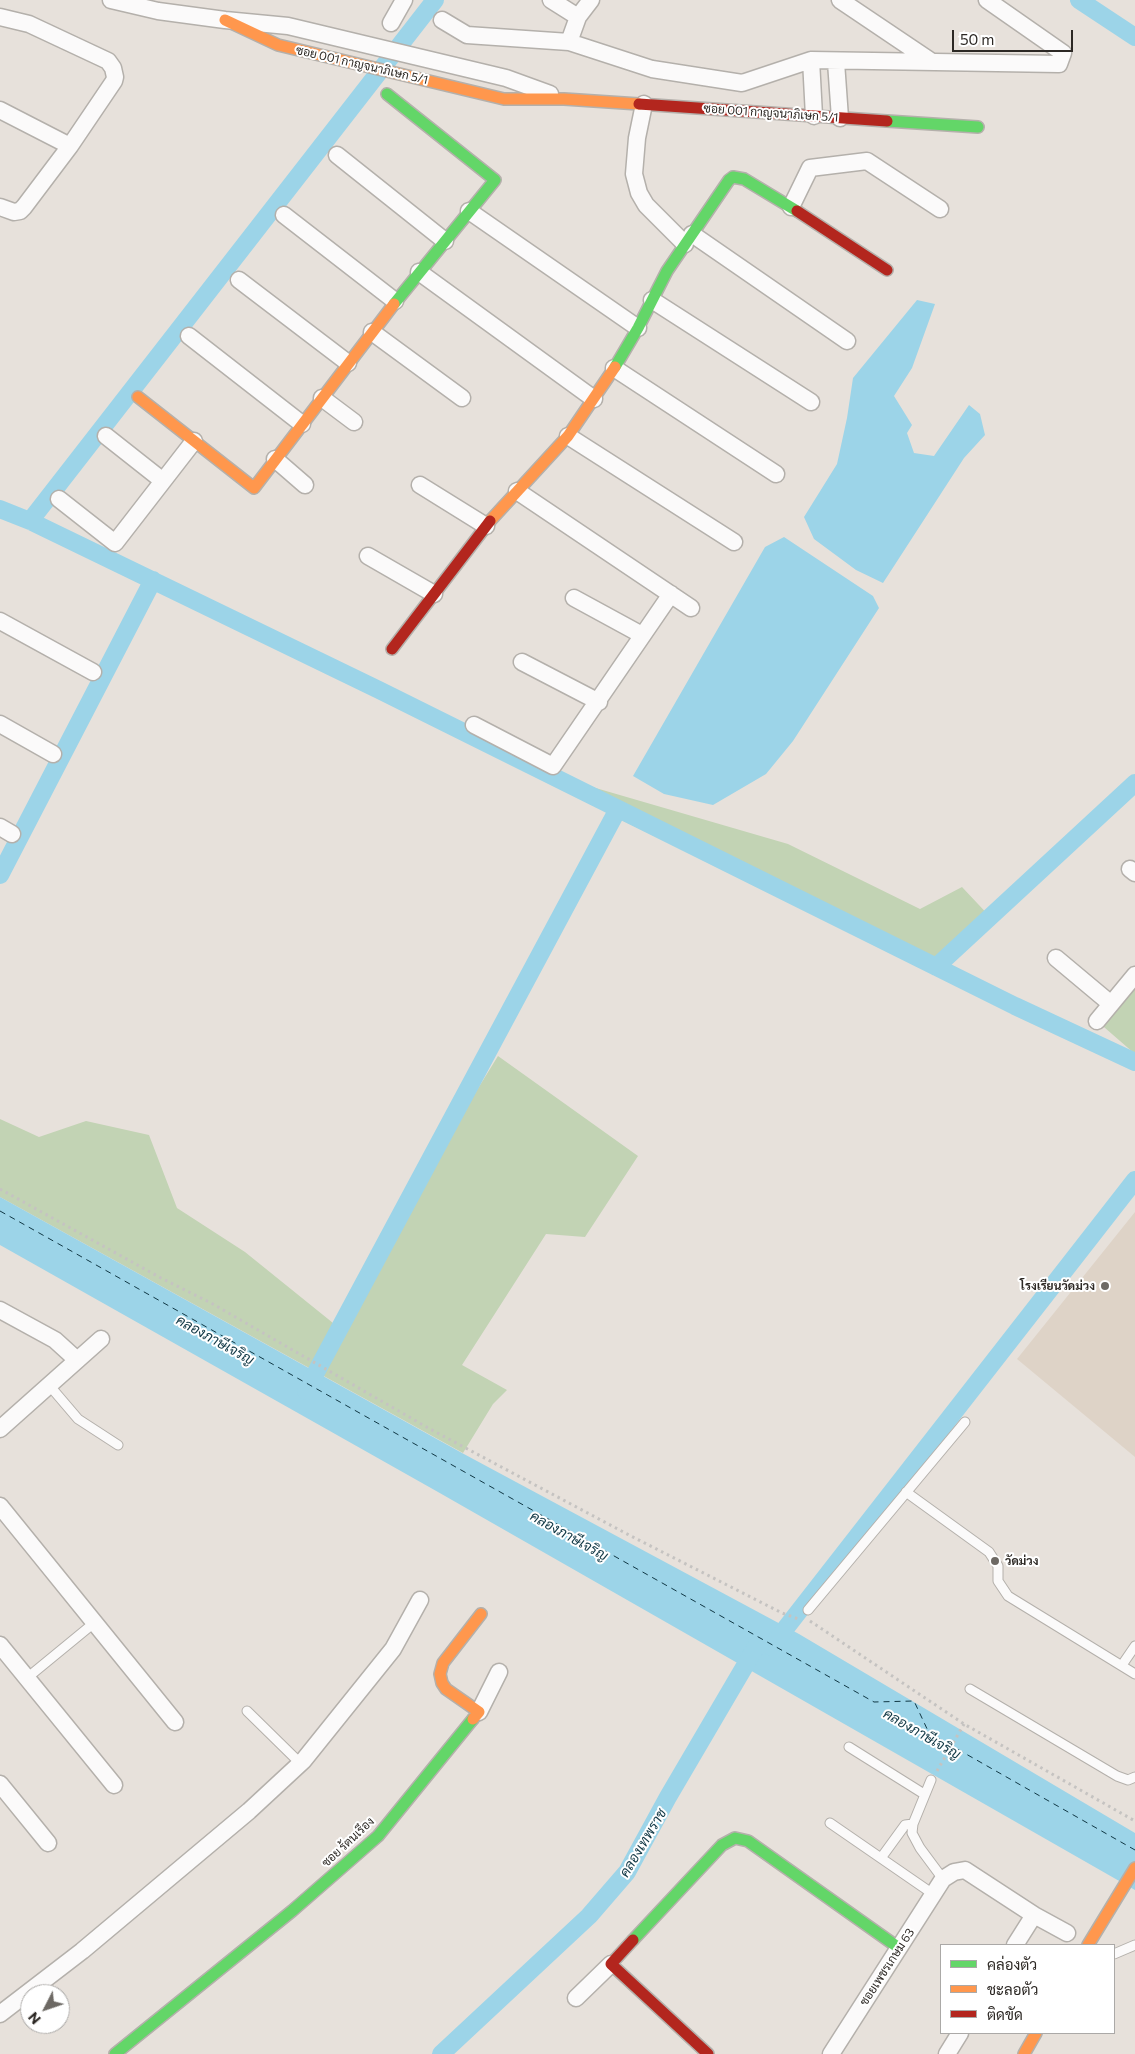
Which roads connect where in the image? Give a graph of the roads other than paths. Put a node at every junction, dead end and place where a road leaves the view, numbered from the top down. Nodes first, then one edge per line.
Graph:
1 (111, 0) edge
2 (404, 0) edge
3 (551, 0) edge
4 (591, 0) edge
5 (840, 0) edge
6 (987, 0) edge
7 (159, 5) edge
8 (0, 17) edge
9 (578, 17) junction
10 (225, 20) junction
11 (442, 20) dead end
12 (391, 23) dead end
13 (569, 42) junction
14 (810, 60) junction
15 (836, 62) junction
16 (932, 62) junction
17 (387, 94) dead end
18 (564, 99) junction
19 (644, 104) junction
20 (0, 110) edge
21 (814, 116) junction
22 (840, 118) junction
23 (978, 127) dead end
24 (70, 146) junction
25 (336, 155) dead end
26 (0, 207) edge
27 (791, 207) junction
28 (940, 209) dead end
29 (469, 211) junction
30 (284, 214) dead end
31 (688, 239) junction
32 (445, 241) junction
33 (887, 270) dead end
34 (419, 272) junction
35 (239, 280) dead end
36 (652, 300) junction
37 (395, 301) junction
38 (638, 328) junction
39 (372, 332) junction
40 (189, 336) dead end
41 (847, 341) dead end
42 (348, 363) junction
43 (614, 368) junction
44 (138, 396) dead end
45 (322, 398) junction
46 (462, 398) dead end
47 (594, 399) junction
48 (812, 402) dead end
49 (354, 422) dead end
50 (302, 424) junction
51 (106, 436) dead end
52 (568, 436) junction
53 (194, 441) junction
54 (275, 459) junction
55 (776, 474) dead end
56 (163, 481) junction
57 (306, 485) dead end
58 (420, 485) dead end
59 (517, 491) junction
60 (60, 498) dead end
61 (486, 526) junction
62 (734, 542) dead end
63 (368, 556) dead end
64 (434, 594) junction
65 (671, 594) junction
66 (574, 598) dead end
67 (691, 608) dead end
68 (0, 621) edge
69 (642, 635) junction
70 (392, 649) dead end
71 (522, 662) dead end
72 (93, 672) dead end
73 (598, 702) junction
74 (0, 724) edge
75 (474, 725) dead end
76 (53, 754) dead end
77 (1056, 958) dead end
78 (1135, 975) edge
79 (1111, 1004) junction
80 (1097, 1021) dead end
81 (0, 1310) edge
82 (101, 1339) dead end
83 (76, 1360) junction
84 (49, 1385) junction
85 (965, 1422) dead end
86 (0, 1429) edge
87 (118, 1445) dead end
88 (906, 1492) junction
89 (0, 1506) edge
90 (420, 1600) dead end
91 (808, 1610) dead end
92 (481, 1614) dead end
93 (94, 1623) junction
94 (0, 1645) edge
95 (1135, 1646) edge
96 (1122, 1665) junction
97 (500, 1672) dead end
98 (1135, 1674) edge
99 (26, 1678) junction
100 (970, 1689) dead end
101 (247, 1711) dead end
102 (479, 1712) junction
103 (174, 1722) dead end
104 (849, 1747) dead end
105 (300, 1763) junction
106 (1135, 1777) edge
107 (932, 1780) road end
108 (0, 1784) edge
109 (114, 1785) dead end
110 (924, 1794) junction
111 (830, 1823) dead end
112 (913, 1824) junction
113 (48, 1843) dead end
114 (880, 1858) junction
115 (1135, 1868) edge
116 (943, 1879) junction
117 (933, 1894) junction
118 (1034, 1915) junction
119 (1067, 1933) dead end
120 (1016, 1944) edge
121 (1089, 1944) edge
122 (1135, 1945) edge
123 (899, 1948) junction
124 (1115, 1954) edge
125 (611, 1964) junction
126 (576, 1998) dead end
127 (0, 2014) edge
128 (959, 2034) edge
129 (1035, 2034) edge
130 (116, 2054) edge
131 (708, 2054) edge
132 (831, 2054) edge
133 (947, 2054) edge
134 (1024, 2054) edge

1 - 7 street, ซอย 001 กาญจนาภิเษก 5/1
2 - 12 street
3 - 9 street
4 - 9 street
5 - 16 street
6 - 16 street
7 - 10 street, ซอย 001 กาญจนาภิเษก 5/1
8 - 24 street
9 - 13 street
10 - 18 street, ซอย 001 กาญจนาภิเษก 5/1
10 - 18 street, ซอย 001 กาญจนาภิเษก 5/1
11 - 13 street
13 - 14 street
14 - 15 street
14 - 21 street
15 - 16 street
15 - 22 street
17 - 29 street
18 - 19 street, ซอย 001 กาญจนาภิเษก 5/1
19 - 21 street, ซอย 001 กาญจนาภิเษก 5/1
19 - 31 street
20 - 24 street
21 - 22 street, ซอย 001 กาญจนาภิเษก 5/1
22 - 23 street, ซอย 001 กาญจนาภิเษก 5/1
24 - 26 street
25 - 32 street
27 - 28 street
27 - 31 street
27 - 33 street
29 - 32 street
29 - 38 street
30 - 37 street
31 - 36 street
31 - 41 street
32 - 34 street
34 - 37 street
34 - 47 street
35 - 42 street
36 - 38 street
36 - 48 street
37 - 39 street
38 - 43 street
39 - 42 street
39 - 46 street
40 - 50 street
42 - 45 street
43 - 47 street
43 - 55 street
44 - 53 street
45 - 49 street
45 - 50 street
47 - 52 street
50 - 54 street
51 - 56 street
52 - 59 street
52 - 62 street
53 - 54 street
53 - 56 street
54 - 57 street
56 - 60 street
58 - 61 street
59 - 61 street
59 - 65 street
61 - 64 street
63 - 64 street
64 - 70 street
65 - 67 street
65 - 69 street
66 - 69 street
68 - 72 street
69 - 73 street
71 - 73 street
73 - 75 street
74 - 76 street
77 - 79 street
78 - 79 street
79 - 80 street
81 - 83 street
82 - 83 street
83 - 84 street
84 - 86 street
84 - 87 lane
85 - 88 lane
88 - 91 lane
88 - 96 lane
89 - 93 street
90 - 105 street
92 - 102 street
93 - 99 lane
93 - 103 street
94 - 99 street
95 - 96 lane
96 - 98 lane
97 - 102 street
99 - 109 street
100 - 106 lane
101 - 105 lane
102 - 130 street, ซอย ร้ตนเรึอง
104 - 110 lane
105 - 127 street
107 - 110 lane
108 - 113 street
110 - 112 lane
111 - 114 lane
112 - 114 lane
112 - 116 lane
114 - 117 lane
115 - 121 street
116 - 117 street, ซอยเพชรเกษม 63
116 - 118 street
117 - 123 street, ซอยเพชรเกษม 63
118 - 119 street
118 - 120 street
122 - 124 lane
123 - 125 street
123 - 132 street, ซอยเพชรเกษม 63
125 - 126 street
125 - 131 street
128 - 133 street
129 - 134 street

